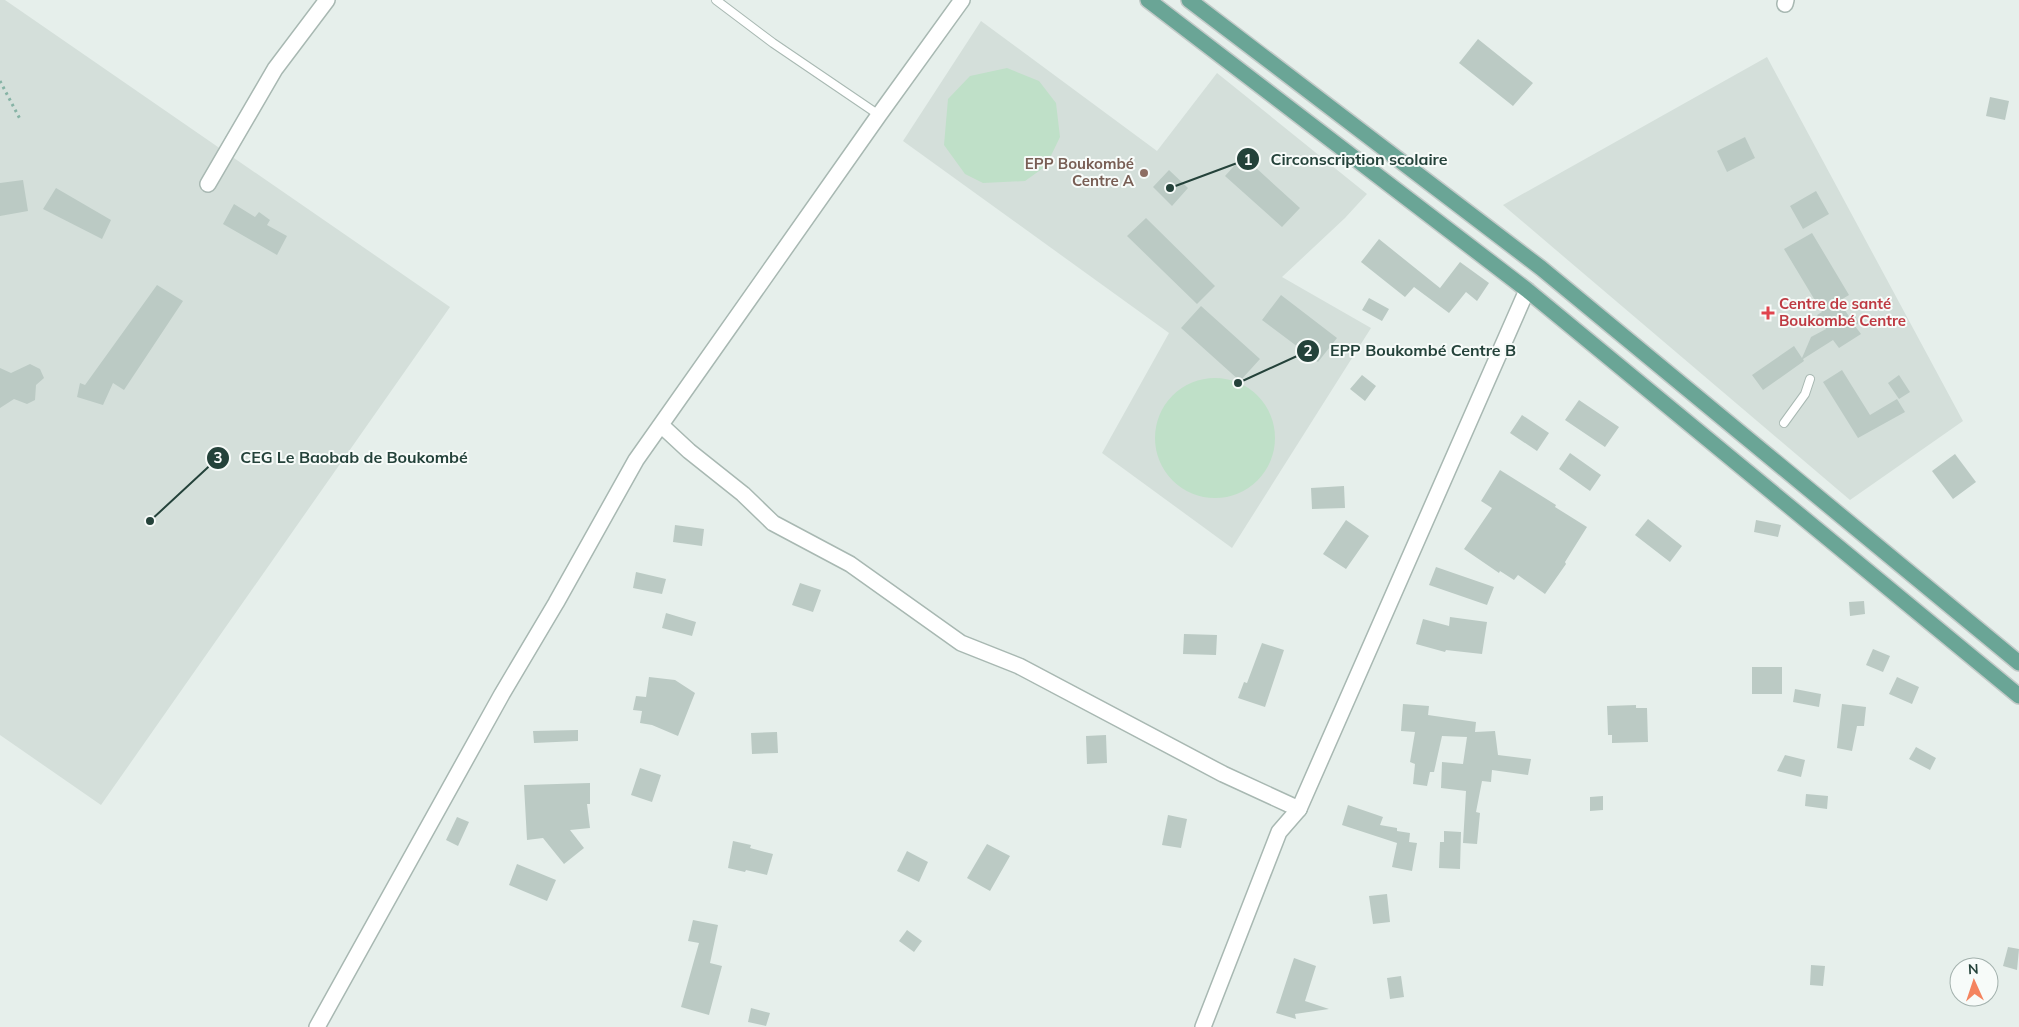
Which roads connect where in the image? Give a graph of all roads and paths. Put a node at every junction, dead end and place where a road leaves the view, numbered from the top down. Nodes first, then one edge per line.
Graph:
1 (327, 0) edge
2 (716, 0) edge
3 (962, 0) edge
4 (1148, 0) edge
5 (1190, 0) edge
6 (0, 81) edge
7 (879, 114) junction
8 (20, 119) dead end
9 (208, 184) dead end
10 (1528, 290) junction
11 (1810, 379) dead end
12 (1784, 422) dead end
13 (661, 425) junction
14 (2019, 663) edge
15 (2019, 696) edge
16 (1299, 809) junction
17 (317, 1027) edge
18 (1203, 1027) edge

1 - 9 street
2 - 7 lane
3 - 7 street
4 - 10 main road
5 - 14 main road
6 - 8 path
7 - 13 street
10 - 15 main road
10 - 16 street
11 - 12 lane
13 - 16 street
13 - 17 street
16 - 18 street

